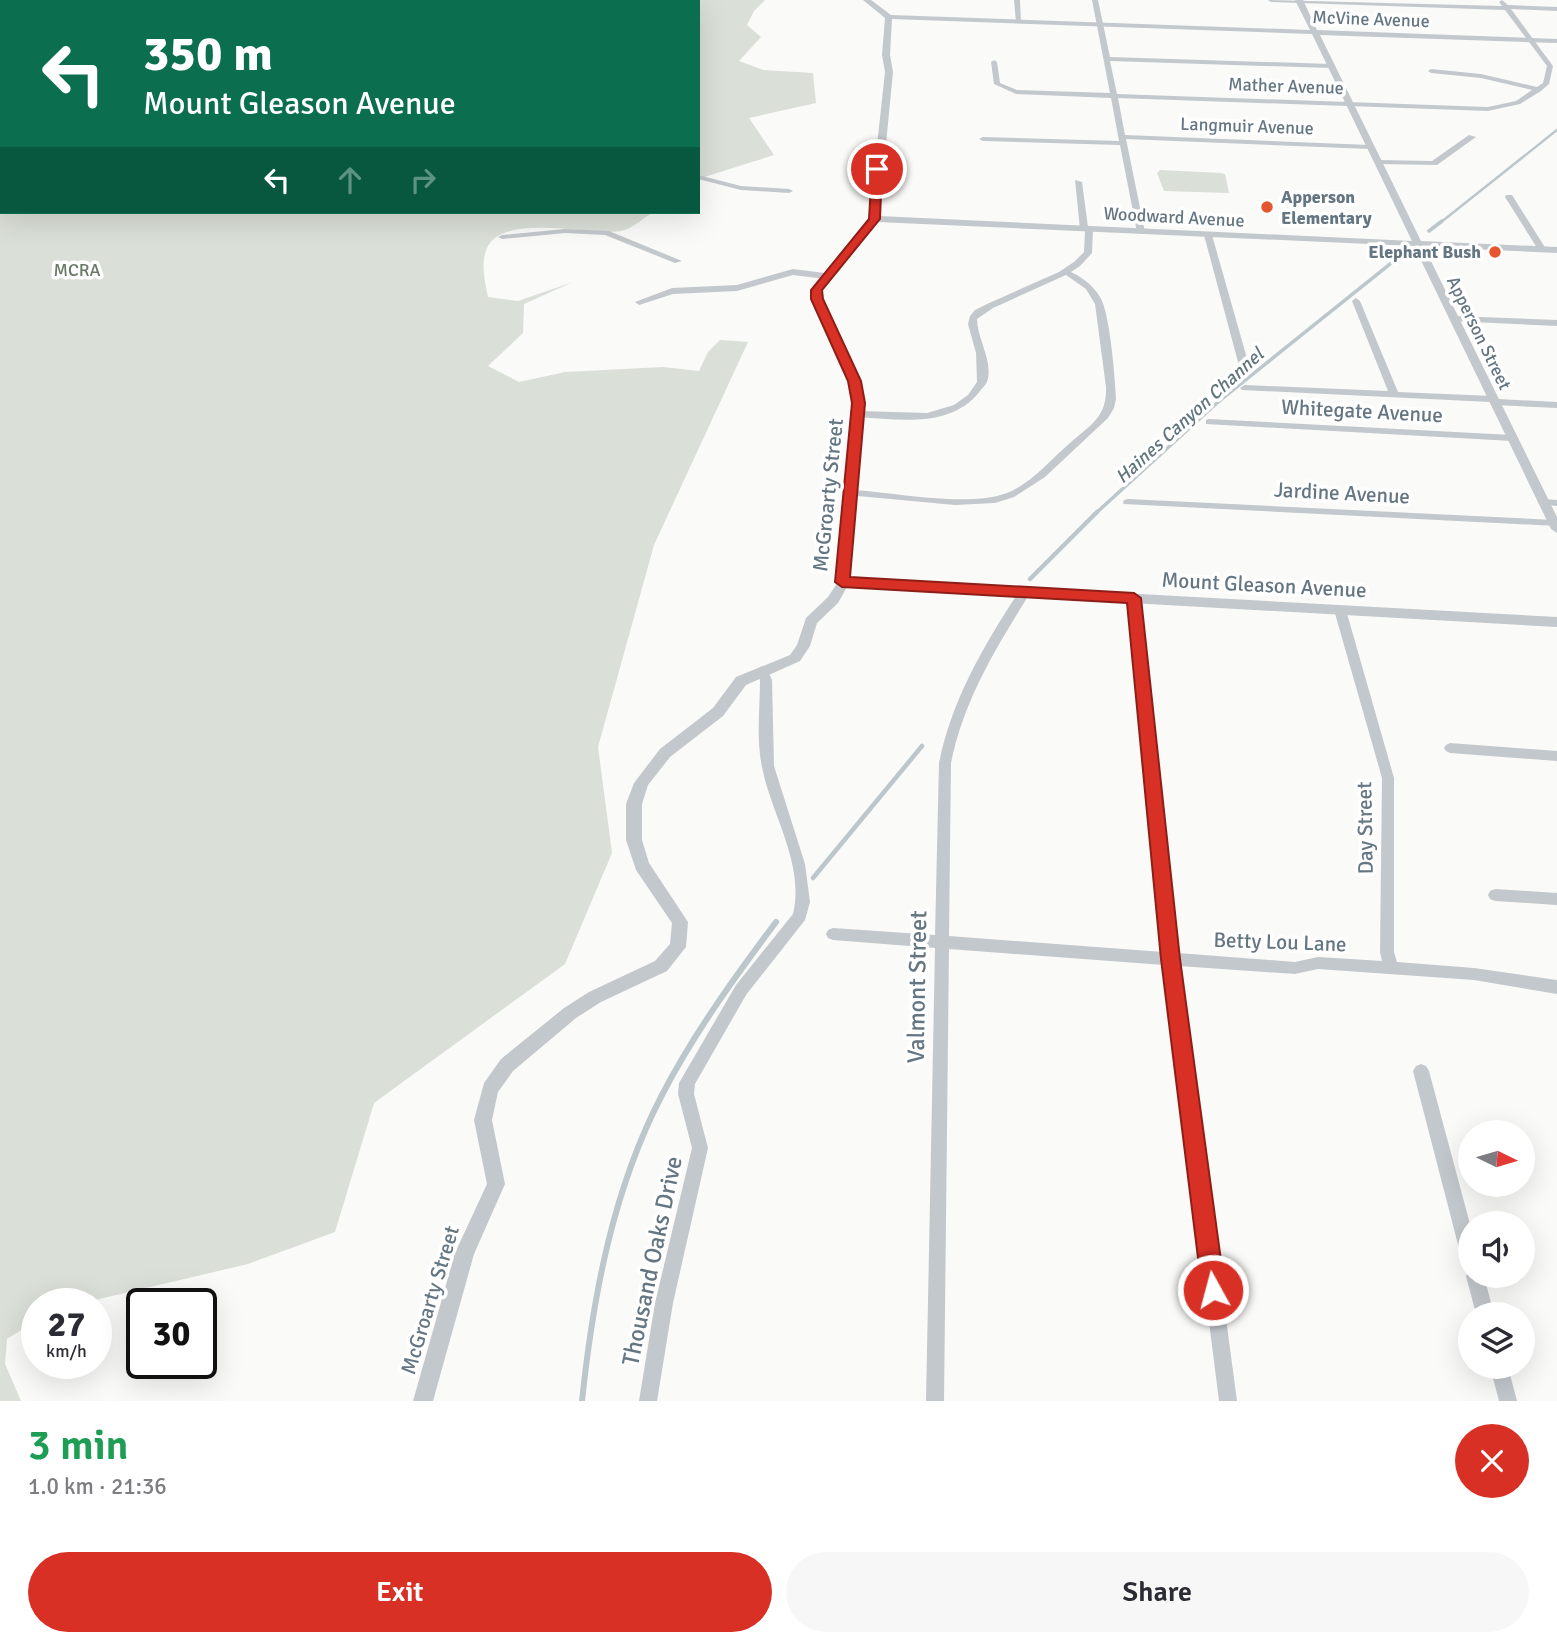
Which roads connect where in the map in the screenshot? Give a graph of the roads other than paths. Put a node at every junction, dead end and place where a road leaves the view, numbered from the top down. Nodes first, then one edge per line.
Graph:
1 (867, 0) edge
2 (1017, 0) edge
3 (1095, 0) edge
4 (1271, 0) edge
5 (1299, 0) edge
6 (1500, 0) edge
7 (1506, 7) junction
8 (1557, 9) edge
9 (889, 18) junction
10 (1019, 22) junction
11 (1100, 25) junction
12 (1315, 33) junction
13 (1532, 40) junction
14 (1557, 41) edge
15 (1107, 59) junction
16 (994, 62) dead end
17 (1331, 66) junction
18 (1554, 69) edge
19 (1431, 71) dead end
20 (1539, 90) junction
21 (1114, 95) junction
22 (1350, 105) junction
23 (1472, 137) dead end
24 (983, 139) dead end
25 (1123, 140) junction
26 (1370, 147) junction
27 (1378, 162) junction
28 (700, 178) edge
29 (1078, 181) dead end
30 (789, 191) dead end
31 (1509, 197) dead end
32 (874, 219) junction
33 (1086, 229) junction
34 (1141, 232) junction
35 (1208, 235) junction
36 (502, 237) dead end
37 (1418, 244) junction
38 (1542, 249) junction
39 (1557, 250) edge
40 (678, 261) dead end
41 (1066, 272) junction
42 (825, 276) junction
43 (639, 302) dead end
44 (1356, 302) dead end
45 (1454, 319) junction
46 (1557, 323) edge
47 (1243, 362) dead end
48 (1245, 388) dead end
49 (1394, 395) junction
50 (1494, 400) junction
51 (1557, 405) edge
52 (859, 414) junction
53 (1209, 422) dead end
54 (1513, 438) junction
55 (851, 493) junction
56 (1128, 502) dead end
57 (1543, 502) junction
58 (1557, 503) edge
59 (1555, 526) edge
60 (842, 582) junction
61 (1024, 593) junction
62 (1134, 598) junction
63 (1340, 610) junction
64 (1557, 622) edge
65 (762, 670) junction
66 (1450, 748) dead end
67 (1557, 756) edge
68 (1494, 895) dead end
69 (1557, 899) edge
70 (833, 934) dead end
71 (940, 941) junction
72 (1171, 959) junction
73 (1391, 968) junction
74 (1557, 987) edge
75 (1421, 1071) dead end
76 (1458, 1211) edge
77 (1502, 1379) edge
78 (423, 1401) edge
79 (648, 1401) edge
80 (935, 1401) edge
81 (1228, 1401) edge
82 (1508, 1401) edge

1 - 9 street
2 - 10 street
3 - 11 street
4 - 5 street
5 - 7 street
5 - 12 street, Apperson Street
6 - 7 street
7 - 8 street
7 - 13 street
9 - 10 street, McVine Avenue
9 - 32 street
10 - 11 street, McVine Avenue
11 - 12 street, McVine Avenue
11 - 15 street
12 - 13 street, McVine Avenue
12 - 17 street, Apperson Street
13 - 14 street, McVine Avenue
13 - 18 street
15 - 17 street
15 - 21 street
16 - 21 street, Mather Avenue
17 - 22 street, Apperson Street
18 - 20 street
19 - 20 street
20 - 22 street, Mather Avenue
21 - 22 street, Mather Avenue
21 - 25 street
22 - 26 street, Apperson Street
23 - 27 street
24 - 25 street, Langmuir Avenue
25 - 26 street, Langmuir Avenue
25 - 34 street
26 - 27 street, Apperson Street
27 - 37 street, Apperson Street
28 - 30 street
29 - 33 street
31 - 38 street
32 - 33 street, Woodward Avenue
32 - 42 street
33 - 34 street, Woodward Avenue
33 - 41 street
34 - 35 street, Woodward Avenue
35 - 37 street, Woodward Avenue
35 - 47 street
36 - 40 street
37 - 38 street, Woodward Avenue
37 - 45 street, Apperson Street
38 - 39 street, Woodward Avenue
41 - 52 street
41 - 55 street
42 - 43 street
42 - 52 street, McGroarty Street
44 - 49 street
45 - 46 street
45 - 50 street, Apperson Street
48 - 49 street
49 - 50 street
50 - 51 street
50 - 54 street, Apperson Street
52 - 55 street, McGroarty Street
53 - 54 street, Whitegate Avenue
54 - 57 street, Apperson Street
55 - 60 street, McGroarty Street
56 - 59 street, Jardine Avenue
57 - 58 street
57 - 59 street, Apperson Street
60 - 61 street, Mount Gleason Avenue
60 - 65 street, McGroarty Street
61 - 62 street, Mount Gleason Avenue
61 - 71 street, Valmont Street
62 - 63 street, Mount Gleason Avenue
62 - 72 street
63 - 64 street, Mount Gleason Avenue
63 - 73 street, Day Street
65 - 78 street, McGroarty Street
65 - 79 street, Thousand Oaks Drive
66 - 67 street
68 - 69 street
70 - 71 street, Betty Lou Lane
71 - 72 street, Betty Lou Lane
71 - 80 street, Valmont Street
72 - 73 street, Betty Lou Lane
72 - 81 street
73 - 74 street, Betty Lou Lane
75 - 76 street
77 - 82 street

